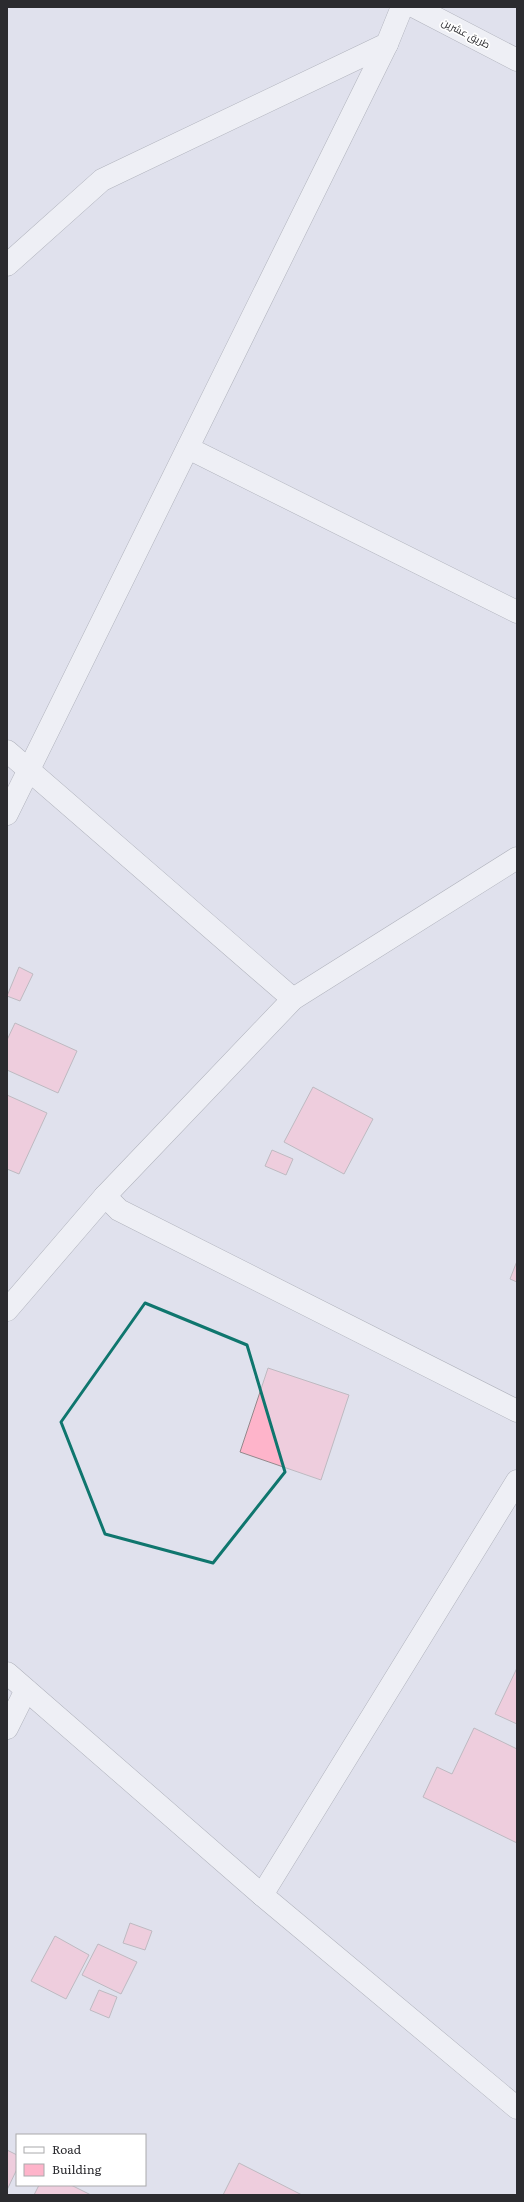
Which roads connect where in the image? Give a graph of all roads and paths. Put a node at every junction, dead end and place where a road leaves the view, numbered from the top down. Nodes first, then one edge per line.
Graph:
1 (402, 7) edge
2 (415, 7) edge
3 (387, 44) junction
4 (517, 60) edge
5 (7, 265) edge
6 (188, 448) junction
7 (517, 612) edge
8 (8, 754) edge
9 (28, 771) junction
10 (7, 814) edge
11 (517, 858) edge
12 (293, 999) junction
13 (105, 1196) junction
14 (7, 1310) edge
15 (517, 1411) edge
16 (517, 1481) edge
17 (7, 1673) edge
18 (26, 1690) junction
19 (7, 1728) edge
20 (262, 1895) junction
21 (517, 2108) edge

1 - 3 street
2 - 4 street, طريق عشرين
3 - 5 street
3 - 6 street
6 - 7 street
6 - 9 street
8 - 9 street
9 - 10 street
9 - 12 street
11 - 12 street
12 - 13 street
13 - 14 street
13 - 15 street
16 - 20 street
17 - 18 street
18 - 19 street
18 - 20 street
20 - 21 street

